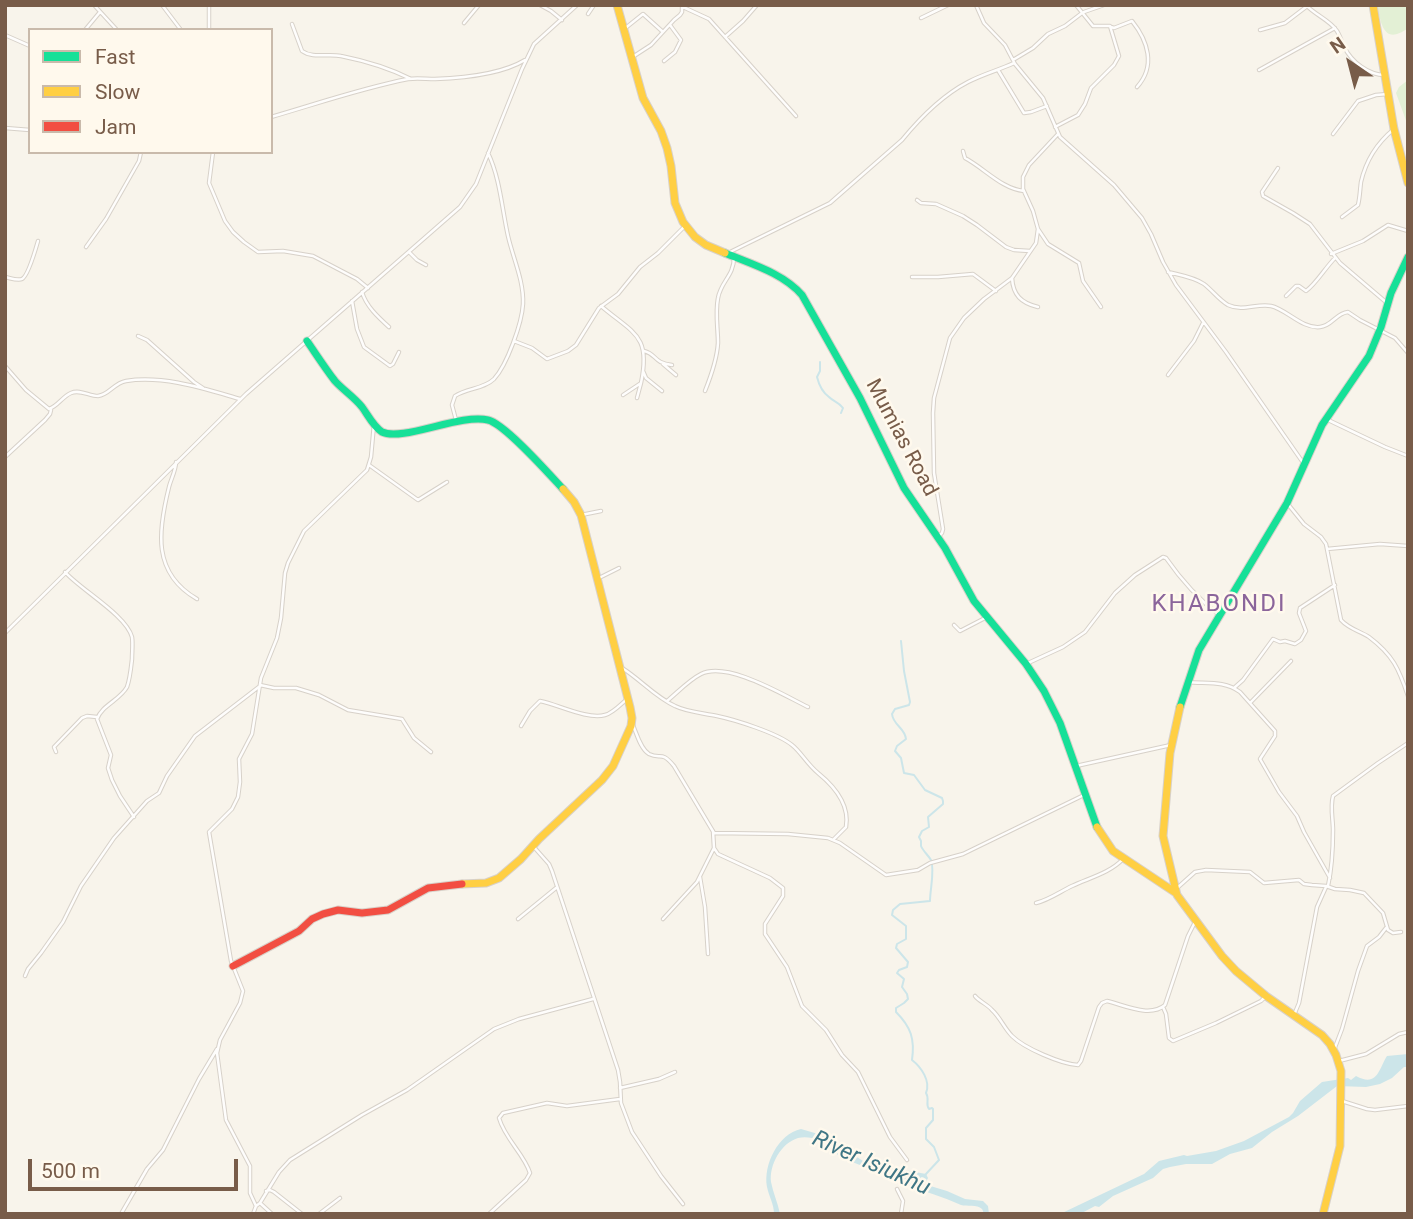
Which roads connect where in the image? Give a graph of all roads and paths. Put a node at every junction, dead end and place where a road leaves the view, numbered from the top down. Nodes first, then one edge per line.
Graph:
1 (94, 5) edge
2 (162, 5) edge
3 (209, 5) edge
4 (479, 5) edge
5 (540, 5) edge
6 (577, 5) edge
7 (594, 5) edge
8 (617, 5) edge
9 (757, 5) edge
10 (948, 5) edge
11 (976, 5) edge
12 (1076, 5) edge
13 (1104, 5) edge
14 (1373, 5) edge
15 (682, 6) edge
16 (1306, 6) edge
17 (100, 12) junction
18 (1082, 12) junction
19 (588, 15) dead end
20 (921, 18) dead end
21 (562, 20) junction
22 (464, 23) dead end
23 (292, 24) dead end
24 (670, 25) junction
25 (1111, 27) junction
26 (87, 28) edge
27 (115, 28) edge
28 (179, 28) edge
29 (209, 28) edge
30 (1335, 28) junction
31 (623, 30) junction
32 (1260, 30) dead end
33 (663, 32) junction
34 (5, 34) edge
35 (725, 37) junction
36 (28, 45) edge
37 (631, 58) junction
38 (525, 60) junction
39 (664, 61) dead end
40 (1014, 61) junction
41 (998, 70) junction
42 (1259, 70) dead end
43 (1385, 75) junction
44 (411, 79) junction
45 (1137, 87) dead end
46 (1388, 94) junction
47 (1047, 106) junction
48 (273, 116) edge
49 (796, 116) dead end
50 (1055, 127) junction
51 (5, 128) edge
52 (1394, 129) junction
53 (28, 130) edge
54 (1058, 134) junction
55 (1333, 134) dead end
56 (963, 151) dead end
57 (488, 153) junction
58 (141, 154) edge
59 (213, 154) edge
60 (1278, 168) dead end
61 (1408, 183) edge
62 (1024, 191) junction
63 (917, 200) dead end
64 (1342, 217) dead end
65 (685, 226) junction
66 (1038, 229) junction
67 (1408, 231) edge
68 (38, 241) dead end
69 (86, 247) dead end
70 (1030, 251) junction
71 (409, 252) junction
72 (1331, 254) junction
73 (730, 256) junction
74 (1408, 257) edge
75 (1335, 258) junction
76 (426, 265) dead end
77 (1168, 272) junction
78 (5, 277) edge
79 (912, 277) dead end
80 (1012, 278) junction
81 (368, 288) junction
82 (996, 290) junction
83 (362, 292) junction
84 (1286, 296) dead end
85 (352, 301) junction
86 (1388, 303) junction
87 (601, 306) junction
88 (1038, 307) dead end
89 (1101, 307) dead end
90 (1203, 323) junction
91 (388, 327) dead end
92 (1379, 330) junction
93 (138, 336) dead end
94 (307, 341) junction
95 (514, 341) junction
96 (644, 351) junction
97 (399, 352) dead end
98 (1408, 353) edge
99 (663, 364) junction
100 (671, 365) dead end
101 (5, 366) edge
102 (643, 371) junction
103 (676, 374) dead end
104 (1168, 375) dead end
105 (641, 383) junction
106 (206, 390) junction
107 (663, 391) dead end
108 (705, 391) dead end
109 (623, 395) dead end
110 (637, 398) dead end
111 (240, 399) junction
112 (51, 410) junction
113 (1326, 419) junction
114 (456, 421) junction
115 (374, 424) junction
116 (1408, 456) edge
117 (5, 457) edge
118 (176, 461) junction
119 (1304, 464) junction
120 (369, 465) junction
121 (447, 482) dead end
122 (1287, 503) junction
123 (601, 511) dead end
124 (581, 516) junction
125 (938, 537) junction
126 (1408, 546) edge
127 (1327, 549) junction
128 (620, 568) dead end
129 (65, 572) junction
130 (596, 580) junction
131 (1335, 585) junction
132 (197, 599) dead end
133 (1219, 615) junction
134 (986, 617) junction
135 (954, 625) dead end
136 (6, 631) edge
137 (960, 631) junction
138 (958, 637) dead end
139 (1291, 661) dead end
140 (1026, 664) junction
141 (619, 667) junction
142 (1187, 682) junction
143 (260, 686) junction
144 (1234, 688) junction
145 (1408, 696) edge
146 (627, 699) junction
147 (667, 701) junction
148 (1250, 703) junction
149 (808, 707) dead end
150 (97, 717) junction
151 (632, 723) junction
152 (521, 726) dead end
153 (1408, 743) edge
154 (1171, 745) junction
155 (431, 751) dead end
156 (56, 752) dead end
157 (1076, 766) junction
158 (1085, 794) junction
159 (134, 817) junction
160 (713, 831) junction
161 (834, 839) junction
162 (533, 846) junction
163 (714, 848) junction
164 (1122, 859) junction
165 (700, 877) junction
166 (1330, 878) junction
167 (1327, 886) junction
168 (557, 887) junction
169 (1176, 891) junction
170 (1036, 903) dead end
171 (518, 919) dead end
172 (663, 919) dead end
173 (1196, 920) junction
174 (1386, 928) junction
175 (1401, 932) dead end
176 (708, 954) dead end
177 (233, 966) junction
178 (25, 976) dead end
179 (975, 996) dead end
180 (1266, 996) junction
181 (593, 999) junction
182 (1163, 1007) junction
183 (1294, 1015) junction
184 (1408, 1032) edge
185 (217, 1049) junction
186 (1334, 1050) junction
187 (1339, 1061) junction
188 (675, 1072) dead end
189 (620, 1088) junction
190 (620, 1099) junction
191 (1342, 1101) junction
192 (1408, 1106) edge
193 (906, 1160) dead end
194 (897, 1189) dead end
195 (266, 1191) junction
196 (340, 1198) dead end
197 (258, 1204) junction
198 (683, 1205) dead end
199 (121, 1214) edge
200 (253, 1214) edge
201 (272, 1214) edge
202 (302, 1214) edge
203 (319, 1214) edge
204 (489, 1214) edge
205 (901, 1214) edge
206 (1323, 1214) edge

1 - 17 street
2 - 28 street
3 - 29 street
4 - 22 street
5 - 21 street
6 - 21 street
7 - 19 street
8 - 31 street
9 - 35 street
10 - 20 street
11 - 40 street
12 - 18 street
13 - 18 street
14 - 43 street
15 - 24 street
15 - 35 street
16 - 30 street
16 - 32 street
17 - 26 street
17 - 27 street
18 - 25 street
18 - 40 street
21 - 38 street
23 - 44 street
24 - 33 street
24 - 39 street
25 - 45 street
25 - 50 street
30 - 42 street
30 - 43 street
31 - 33 street
31 - 37 street
33 - 37 street
34 - 36 street
35 - 49 street
37 - 65 street
38 - 44 street
38 - 57 street
40 - 41 street
40 - 47 street
41 - 47 street
41 - 73 street
43 - 46 street
44 - 48 street
46 - 52 street
46 - 55 street
47 - 50 street
50 - 54 street
51 - 53 street
52 - 61 street
52 - 64 street
54 - 62 street
54 - 77 street
56 - 62 street
57 - 71 street
57 - 95 street
58 - 69 street
59 - 81 street
60 - 72 street
62 - 66 street
63 - 70 street
65 - 73 street, Mumias Road
65 - 87 street
66 - 70 street
66 - 89 street
67 - 72 street
68 - 78 street
70 - 80 street
71 - 76 street
71 - 81 street
72 - 75 street
73 - 108 street
73 - 125 street, Mumias Road
74 - 86 street
75 - 84 street
75 - 86 street
77 - 90 street
77 - 92 street
79 - 82 street
80 - 82 street
80 - 88 street
81 - 83 street
82 - 125 street
83 - 85 street
83 - 91 street
85 - 94 street
85 - 97 street
86 - 92 street
87 - 95 street
87 - 96 street
90 - 104 street
90 - 119 street
92 - 98 street
92 - 113 street
93 - 106 street
94 - 111 street
94 - 115 street
95 - 114 street
96 - 99 street
96 - 102 street
99 - 100 street
99 - 103 street
101 - 112 street
102 - 105 street
102 - 107 street
105 - 109 street
105 - 110 street
106 - 111 street
106 - 112 street
111 - 118 street
112 - 117 street
113 - 116 street
113 - 119 street
114 - 115 street
114 - 124 street
115 - 120 street
118 - 129 street
118 - 132 street
119 - 122 street
120 - 121 street
120 - 143 street
122 - 127 street
122 - 133 street
123 - 124 street
124 - 130 street
125 - 134 street, Mumias Road
126 - 127 street
127 - 131 street
128 - 130 street
129 - 136 street
129 - 150 street
130 - 141 street
131 - 144 street
131 - 145 street
133 - 140 street
133 - 142 street
134 - 137 street
134 - 140 street, Mumias Road
135 - 137 street
137 - 138 street
139 - 148 street
140 - 157 street, Mumias Road
141 - 146 street
141 - 147 street
142 - 144 street
142 - 154 street
143 - 155 street
143 - 159 street
143 - 177 street
144 - 148 street
146 - 151 street
146 - 152 street
147 - 149 street
147 - 161 street
148 - 166 street
150 - 156 street
150 - 159 street
151 - 160 street
151 - 162 street
153 - 166 street
154 - 157 street
154 - 169 street
157 - 158 street, Mumias Road
158 - 161 street
158 - 164 street, Mumias Road
159 - 178 street
160 - 161 street
160 - 163 street
162 - 168 street
162 - 177 street
163 - 165 street
163 - 193 street
164 - 169 street, Mumias Road
164 - 170 street
165 - 172 street
165 - 176 street
166 - 167 street
167 - 169 street
167 - 174 street
167 - 183 street
168 - 171 street
168 - 181 street
169 - 173 street
173 - 180 street
173 - 182 street
174 - 175 street
174 - 186 street
177 - 185 street
179 - 182 street
180 - 182 street
180 - 183 street
181 - 189 street
181 - 195 street
183 - 186 street
184 - 187 street
185 - 197 street
185 - 199 street
186 - 187 street
187 - 191 street
188 - 189 street
189 - 190 street
190 - 198 street
190 - 204 street
191 - 192 street
191 - 206 street
194 - 205 street
195 - 197 street
195 - 202 street
196 - 203 street
197 - 200 street
197 - 201 street

